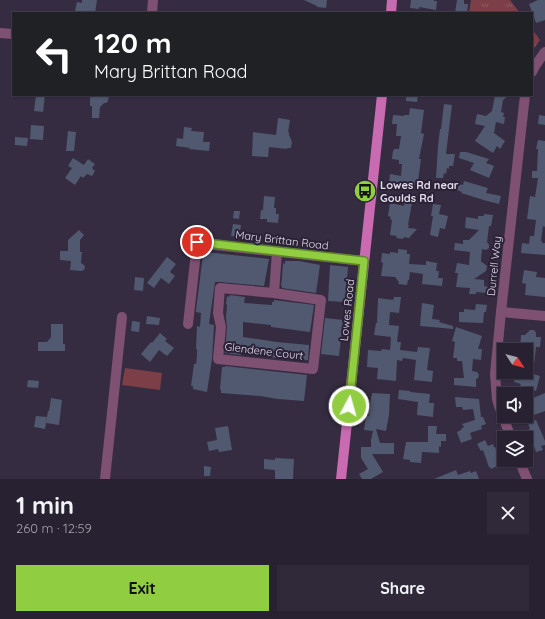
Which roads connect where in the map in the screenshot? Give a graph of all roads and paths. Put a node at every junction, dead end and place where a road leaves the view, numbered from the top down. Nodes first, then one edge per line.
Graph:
1 (153, 0) edge
2 (392, 0) edge
3 (152, 12) edge
4 (391, 12) edge
5 (0, 33) edge
6 (12, 34) edge
7 (545, 52) edge
8 (533, 70) edge
9 (382, 96) edge
10 (525, 96) edge
11 (277, 252) junction
12 (364, 261) junction
13 (274, 293) junction
14 (501, 312) junction
15 (545, 316) edge
16 (122, 317) dead end
17 (188, 324) dead end
18 (507, 431) edge
19 (522, 467) edge
20 (105, 479) edge
21 (341, 479) edge
22 (527, 479) edge

1 - 3 street
2 - 4 main road
5 - 6 street
7 - 8 street
9 - 12 main road, Lowes Road
10 - 14 street, Durrell Way
11 - 12 street, Mary Brittan Road
11 - 13 street
11 - 17 street, Mary Brittan Road
12 - 21 main road, Lowes Road
13 - 13 street, Glendene Court
14 - 15 street
14 - 18 street, Durrell Way
16 - 20 street
19 - 22 street

